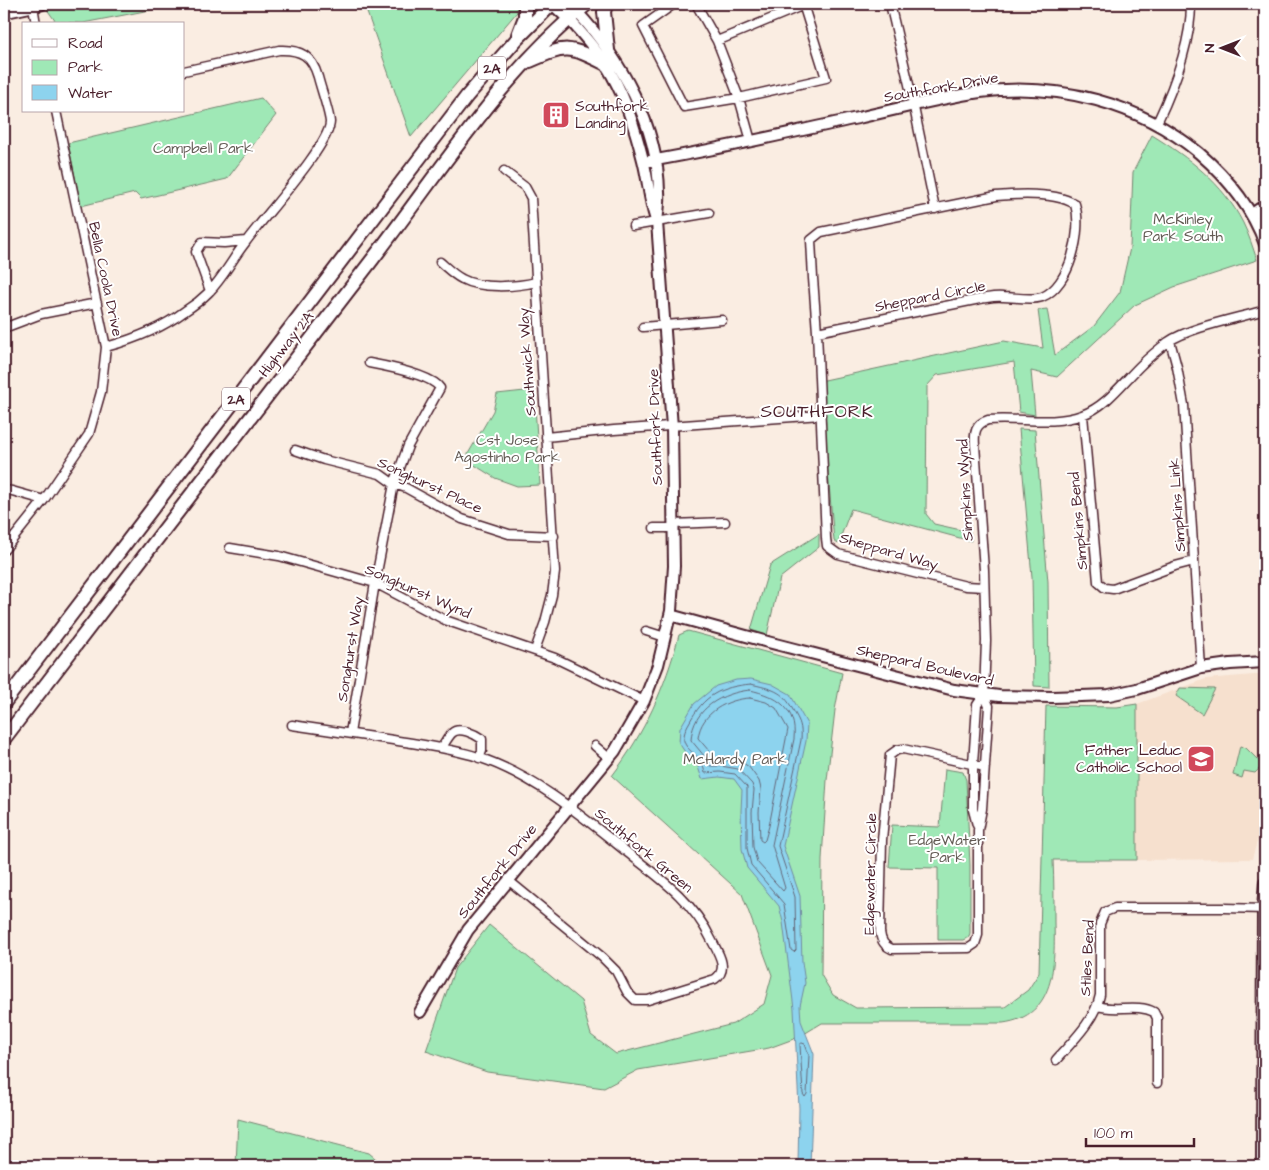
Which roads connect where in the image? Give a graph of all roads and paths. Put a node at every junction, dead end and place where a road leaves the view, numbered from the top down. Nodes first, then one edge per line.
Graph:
1 (525, 4) edge
2 (553, 4) edge
3 (587, 4) edge
4 (606, 4) edge
5 (674, 4) edge
6 (696, 4) edge
7 (803, 4) edge
8 (890, 4) edge
9 (1191, 4) edge
10 (37, 5) edge
11 (4, 12) edge
12 (571, 12) edge
13 (36, 22) edge
14 (517, 39) junction
15 (717, 41) junction
16 (608, 50) junction
17 (604, 63) junction
18 (521, 65) junction
19 (185, 71) edge
20 (739, 98) junction
21 (914, 106) junction
22 (56, 112) edge
23 (1157, 123) junction
24 (751, 141) junction
25 (656, 160) junction
26 (644, 162) junction
27 (504, 171) dead end
28 (1265, 205) edge
29 (935, 209) junction
30 (709, 213) dead end
31 (1252, 214) junction
32 (657, 222) junction
33 (633, 226) dead end
34 (246, 241) junction
35 (1265, 244) edge
36 (440, 262) dead end
37 (536, 282) junction
38 (210, 291) junction
39 (97, 303) junction
40 (1265, 310) edge
41 (722, 320) dead end
42 (665, 325) junction
43 (4, 328) edge
44 (643, 328) dead end
45 (817, 332) junction
46 (1170, 341) junction
47 (106, 346) junction
48 (369, 363) dead end
49 (821, 415) junction
50 (1083, 415) junction
51 (672, 427) junction
52 (546, 437) junction
53 (295, 450) dead end
54 (394, 484) junction
55 (4, 490) edge
56 (44, 500) junction
57 (725, 522) dead end
58 (673, 526) junction
59 (654, 528) dead end
60 (4, 531) edge
61 (554, 536) junction
62 (6, 547) edge
63 (230, 548) dead end
64 (1194, 561) junction
65 (375, 583) junction
66 (984, 587) junction
67 (670, 615) junction
68 (646, 631) dead end
69 (666, 637) junction
70 (535, 650) junction
71 (1265, 662) edge
72 (1202, 668) junction
73 (984, 696) junction
74 (644, 702) junction
75 (4, 703) edge
76 (292, 725) dead end
77 (350, 733) junction
78 (4, 739) edge
79 (595, 746) dead end
80 (442, 747) junction
81 (479, 758) junction
82 (609, 758) junction
83 (973, 764) junction
84 (985, 767) junction
85 (570, 806) junction
86 (978, 830) junction
87 (508, 880) junction
88 (1265, 882) edge
89 (1264, 909) edge
90 (1098, 1006) junction
91 (420, 1012) dead end
92 (1056, 1060) dead end
93 (1156, 1082) dead end
94 (1264, 1109) edge
95 (1262, 1166) edge

1 - 14 main road
2 - 12 main road
2 - 14 main road, Highway 2A / 2A
3 - 12 main road, Highway 2A / 2A
4 - 16 main road
5 - 20 street
6 - 15 street
7 - 15 street
7 - 20 street
8 - 21 street
9 - 23 street
10 - 11 main road
10 - 13 street
12 - 16 street, Southfork Drive
12 - 17 street, Southfork Drive
12 - 18 main road, Highway 2A / 2A
14 - 75 main road, Highway 2A / 2A
15 - 20 street
16 - 25 street, Southfork Drive
17 - 18 main road
17 - 26 street, Southfork Drive
18 - 78 main road, Highway 2A / 2A
19 - 34 street
20 - 24 street
21 - 23 street, Southfork Drive
21 - 24 street, Southfork Drive
21 - 29 street
22 - 39 street, Bella Coola Drive
23 - 31 street, Southfork Drive
24 - 25 street, Southfork Drive
25 - 26 street, Southfork Drive
25 - 32 street, Southfork Drive
26 - 32 street, Southfork Drive
27 - 37 street, Southwick Way
28 - 31 street
29 - 45 street, Sheppard Circle
29 - 45 street, Sheppard Circle
30 - 32 street
31 - 35 street, Southfork Drive
32 - 33 street
32 - 42 street, Southfork Drive
34 - 38 street
34 - 38 street
36 - 37 street
37 - 52 street, Southwick Way
38 - 47 street
39 - 43 street
39 - 47 street, Bella Coola Drive
40 - 46 street, Simpkins Wynd
41 - 42 street
42 - 44 street
42 - 51 street, Southfork Drive
45 - 49 street, Sheppard Circle
46 - 50 street, Simpkins Wynd
46 - 64 street, Simpkins Link
47 - 56 street, Bella Coola Drive
48 - 54 street, Songhurst Way
49 - 51 street
49 - 66 street, Sheppard Way
50 - 64 street, Simpkins Bend
50 - 66 street, Simpkins Wynd
51 - 52 street
51 - 58 street, Southfork Drive
52 - 61 street, Southwick Way
53 - 54 street, Songhurst Place
54 - 61 street, Songhurst Place
54 - 65 street, Songhurst Way
55 - 56 street
56 - 62 street, Bella Coola Drive
57 - 58 street
58 - 59 street
58 - 67 street, Southfork Drive
60 - 62 street, Bella Coola Drive
61 - 70 street, Southwick Way
63 - 65 street, Songhurst Wynd
64 - 72 street, Simpkins Link
65 - 70 street, Songhurst Wynd
65 - 77 street, Songhurst Way
66 - 73 street, Simpkins Wynd
67 - 69 street, Southfork Drive
67 - 73 street, Sheppard Boulevard
68 - 69 street
69 - 74 street, Southfork Drive
70 - 74 street, Songhurst Wynd
71 - 72 street, Sheppard Boulevard
72 - 73 street, Sheppard Boulevard
73 - 83 street
73 - 84 street
74 - 82 street, Southfork Drive
76 - 77 street
77 - 80 street
79 - 82 street
80 - 81 street
80 - 81 street
81 - 85 street
82 - 85 street, Southfork Drive
83 - 84 street, Edgewater Circle
83 - 86 street
83 - 86 street, Edgewater Circle
84 - 86 street
85 - 87 street, Southfork Drive
85 - 87 street, Southfork Green
87 - 91 street, Southfork Drive
88 - 89 street
89 - 90 street, Stiles Bend
89 - 94 street
90 - 92 street, Stiles Bend
90 - 93 street
94 - 95 street

